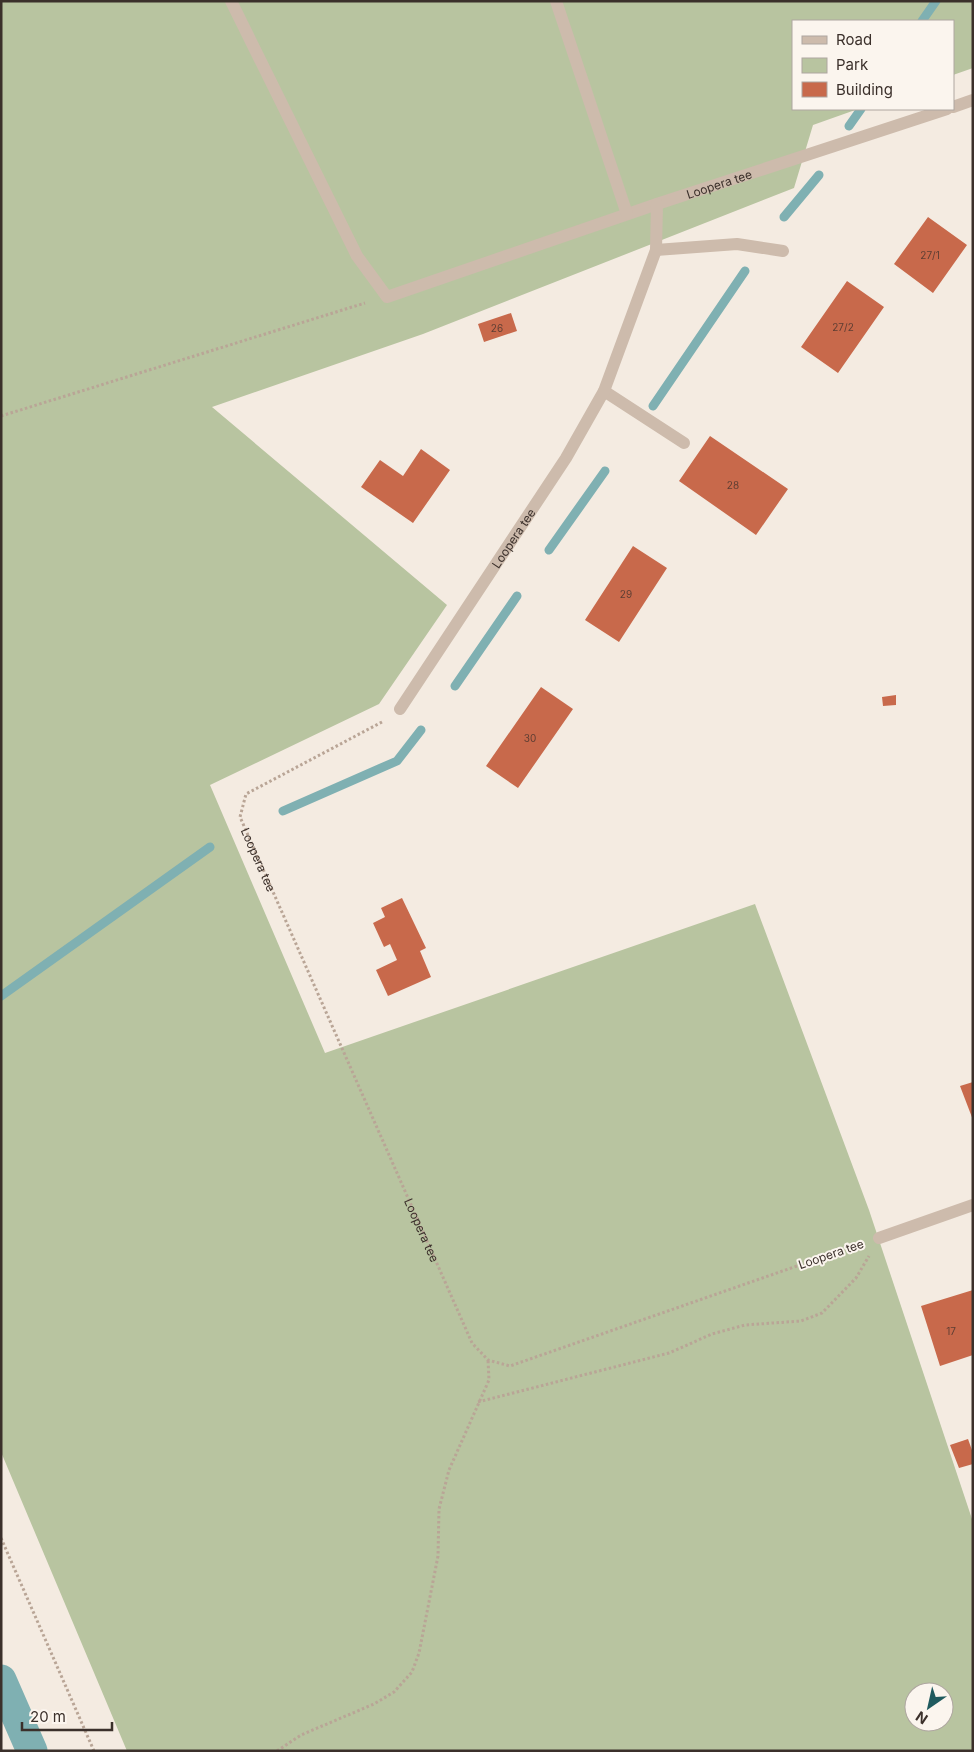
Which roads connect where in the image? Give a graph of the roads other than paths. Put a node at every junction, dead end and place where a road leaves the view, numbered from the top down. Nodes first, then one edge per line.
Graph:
1 (231, 1) edge
2 (556, 1) edge
3 (973, 100) edge
4 (954, 107) edge
5 (944, 110) edge
6 (657, 204) junction
7 (628, 214) junction
8 (656, 250) junction
9 (783, 252) dead end
10 (604, 391) junction
11 (684, 443) dead end
12 (400, 710) road end
13 (973, 1206) edge
14 (879, 1238) road end

1 - 7 street
2 - 7 street
3 - 4 street
5 - 6 street, Loopera tee
6 - 7 street
6 - 8 street, Loopera tee
8 - 9 street
8 - 10 street, Loopera tee
10 - 11 street
10 - 12 street, Loopera tee
13 - 14 street, Loopera tee

